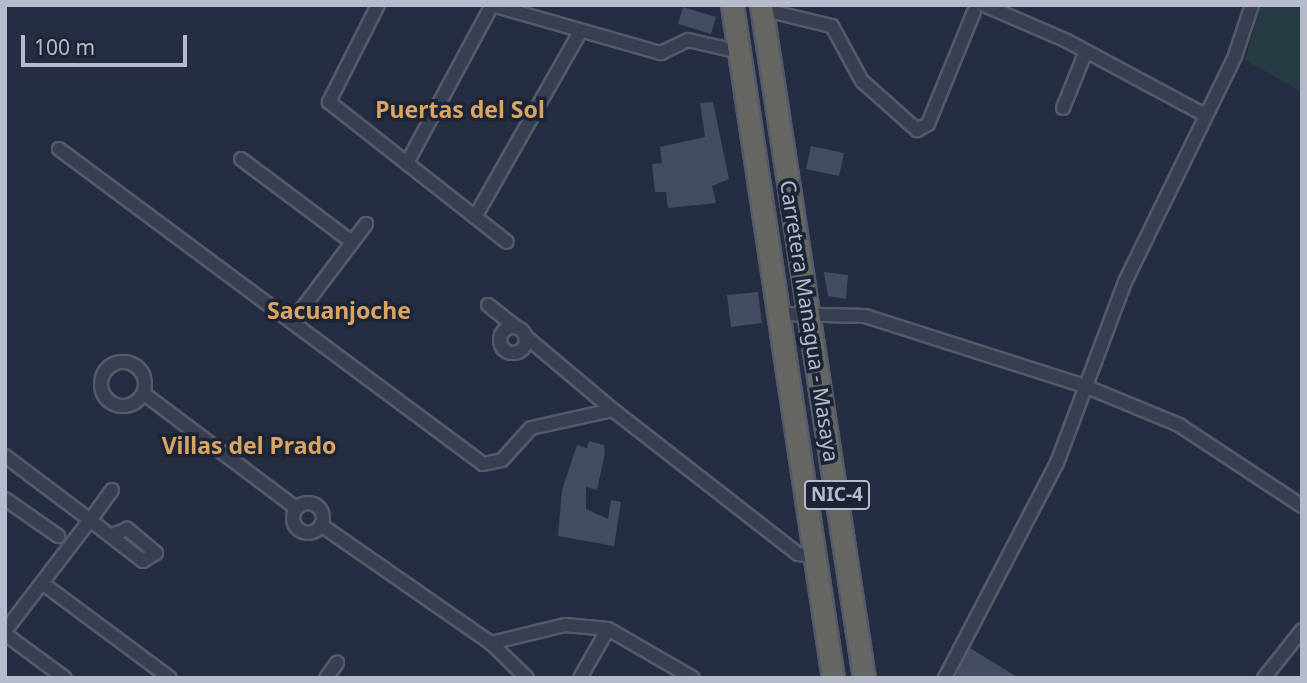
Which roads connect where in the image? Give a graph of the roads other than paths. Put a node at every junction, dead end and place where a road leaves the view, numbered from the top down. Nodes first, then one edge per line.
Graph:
1 (378, 5) edge
2 (492, 5) edge
3 (1252, 5) edge
4 (979, 9) edge
5 (762, 12) edge
6 (734, 13) edge
7 (580, 32) junction
8 (1086, 51) junction
9 (740, 52) junction
10 (1063, 108) dead end
11 (1203, 114) junction
12 (59, 149) dead end
13 (241, 159) dead end
14 (407, 163) junction
15 (475, 217) junction
16 (366, 224) dead end
17 (352, 242) junction
18 (507, 242) dead end
19 (488, 305) dead end
20 (809, 312) junction
21 (781, 314) junction
22 (292, 322) junction
23 (1087, 387) junction
24 (143, 393) dead end
25 (613, 410) junction
26 (5, 456) edge
27 (112, 490) dead end
28 (5, 499) edge
29 (1302, 506) edge
30 (296, 508) junction
31 (90, 520) junction
32 (321, 526) junction
33 (113, 536) dead end
34 (58, 537) dead end
35 (815, 556) junction
36 (42, 583) junction
37 (608, 629) junction
38 (1302, 630) edge
39 (5, 632) edge
40 (491, 643) junction
41 (337, 663) dead end
42 (65, 678) edge
43 (170, 678) edge
44 (326, 678) edge
45 (527, 678) edge
46 (580, 678) edge
47 (693, 678) edge
48 (834, 678) edge
49 (864, 678) edge
50 (945, 678) edge
51 (1265, 678) edge

1 - 14 street
2 - 7 street
2 - 14 street
3 - 11 street
4 - 5 street
4 - 8 street
5 - 6 highway
5 - 20 highway, Carretera Managua - Masaya / NIC-4
6 - 9 highway, Carretera Managua - Masaya / NIC-4
7 - 9 street
7 - 15 street
8 - 10 street
8 - 11 street
9 - 21 highway, Carretera Managua - Masaya / NIC-4
11 - 23 street
12 - 22 street
13 - 17 street
14 - 15 street
15 - 18 street
16 - 17 street
17 - 22 street
19 - 25 street
20 - 21 street
20 - 23 street
20 - 49 highway, Carretera Managua - Masaya / NIC-4
21 - 35 highway, Carretera Managua - Masaya / NIC-4
22 - 25 street
23 - 29 street
23 - 50 street
24 - 30 street
25 - 35 street
26 - 31 street
27 - 31 street
28 - 34 street
30 - 32 street
30 - 32 street
31 - 33 street
31 - 36 street
32 - 40 street
35 - 48 highway, Carretera Managua - Masaya / NIC-4
36 - 39 street
36 - 43 street
37 - 40 street
37 - 46 street
37 - 47 street
38 - 51 street
39 - 42 street
40 - 45 street
41 - 44 street

